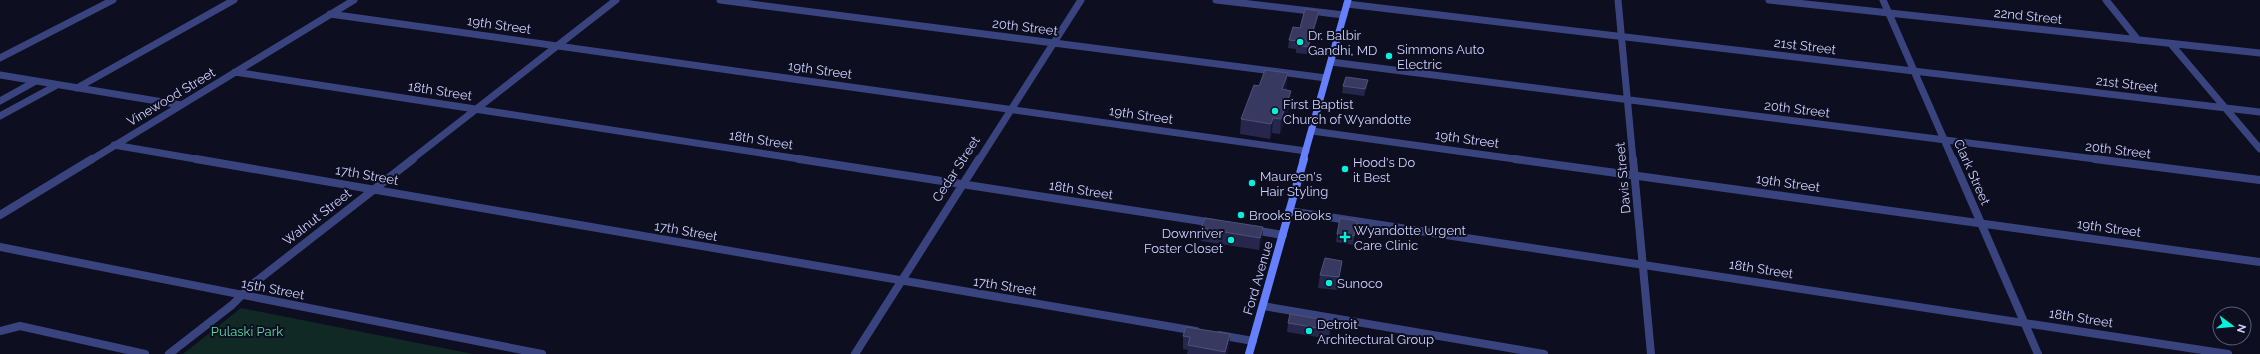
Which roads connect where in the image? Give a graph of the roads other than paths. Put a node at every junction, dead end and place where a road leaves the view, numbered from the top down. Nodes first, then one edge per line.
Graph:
1 (113, 0) edge
2 (234, 0) edge
3 (354, 0) edge
4 (616, 0) edge
5 (720, 0) edge
6 (1081, 0) edge
7 (1216, 0) edge
8 (1618, 0) edge
9 (1769, 0) edge
10 (1883, 0) edge
11 (2106, 0) edge
12 (1348, 2) edge
13 (1889, 13) junction
14 (330, 14) junction
15 (1344, 15) junction
16 (1622, 37) junction
17 (2138, 40) junction
18 (1053, 43) junction
19 (2171, 44) junction
20 (557, 46) junction
21 (2260, 53) edge
22 (0, 58) edge
23 (1331, 62) junction
24 (234, 72) junction
25 (1915, 72) junction
26 (0, 75) edge
27 (1326, 78) junction
28 (36, 81) junction
29 (57, 85) junction
30 (77, 88) junction
31 (1627, 99) junction
32 (0, 101) edge
33 (181, 105) junction
34 (2225, 108) junction
35 (476, 109) junction
36 (1010, 110) junction
37 (2260, 112) edge
38 (0, 116) edge
39 (1312, 131) junction
40 (1943, 140) junction
41 (114, 145) junction
42 (2260, 149) edge
43 (1306, 151) junction
44 (1634, 175) junction
45 (2260, 180) edge
46 (961, 185) junction
47 (373, 190) junction
48 (1289, 211) junction
49 (0, 215) edge
50 (1980, 223) junction
51 (1224, 225) edge
52 (1248, 229) edge
53 (1283, 234) junction
54 (0, 247) edge
55 (2260, 262) edge
56 (1642, 264) junction
57 (900, 281) junction
58 (241, 296) junction
59 (1263, 306) junction
60 (2024, 323) junction
61 (0, 331) edge
62 (1253, 341) junction
63 (145, 354) edge
64 (169, 354) edge
65 (542, 354) edge
66 (855, 354) edge
67 (1249, 354) edge
68 (1544, 354) edge
69 (1651, 354) edge
70 (2038, 354) edge
71 (2228, 354) edge

1 - 22 street
2 - 30 street
3 - 14 street, Vinewood Street
4 - 20 street, Walnut Street
5 - 18 street, 20th Street
6 - 18 street, Cedar Street
7 - 15 street
8 - 16 street, Davis Street
9 - 13 street, 22nd Street
10 - 13 street, Clark Street
11 - 17 street
12 - 15 main road, Ford Avenue
12 - 16 street, 21st Street
13 - 17 street, 22nd Street
13 - 25 street, Clark Street
14 - 20 street, 19th Street
14 - 24 street, Vinewood Street
15 - 23 main road, Ford Avenue
16 - 25 street, 21st Street
16 - 31 street, Davis Street
17 - 19 street, 22nd Street
18 - 27 street, 20th Street
18 - 36 street, Cedar Street
19 - 21 street, 22nd Street
19 - 34 street
20 - 35 street, Walnut Street
20 - 36 street, 19th Street
23 - 27 main road, Ford Avenue
23 - 31 street, 20th Street
24 - 33 street, Vinewood Street
24 - 35 street, 18th Street
25 - 34 street, 21st Street
25 - 40 street, Clark Street
26 - 28 street
27 - 39 main road, Ford Avenue
28 - 29 street
28 - 32 street
29 - 30 street
29 - 38 street
30 - 33 street
31 - 40 street, 20th Street
31 - 44 street, Davis Street
33 - 41 street, Vinewood Street
34 - 37 street, 21st Street
34 - 42 street
35 - 46 street, 18th Street
35 - 47 street, Walnut Street
36 - 43 street, 19th Street
36 - 46 street, Cedar Street
39 - 43 main road, Ford Avenue
39 - 44 street, 19th Street
40 - 45 street, 20th Street
40 - 50 street, Clark Street
41 - 47 street, 17th Street
41 - 49 street, Vinewood Street
43 - 48 main road, Ford Avenue
44 - 50 street, 19th Street
44 - 56 street, Davis Street
46 - 51 street, 18th Street
46 - 57 street, Cedar Street
47 - 57 street, 17th Street
47 - 58 street, Walnut Street
48 - 53 main road, Ford Avenue
48 - 56 street, 18th Street
50 - 55 street, 19th Street
50 - 60 street, Clark Street
52 - 53 street
53 - 59 main road, Ford Avenue
54 - 58 street, 15th Street
56 - 60 street, 18th Street
56 - 69 street, Davis Street
57 - 62 street, 17th Street
57 - 66 street, Cedar Street
58 - 64 street, Walnut Street
58 - 65 street, 15th Street
59 - 62 main road, Ford Avenue
59 - 68 street
60 - 70 street, Clark Street
60 - 71 street, 18th Street
61 - 63 street
62 - 67 main road, Ford Avenue

